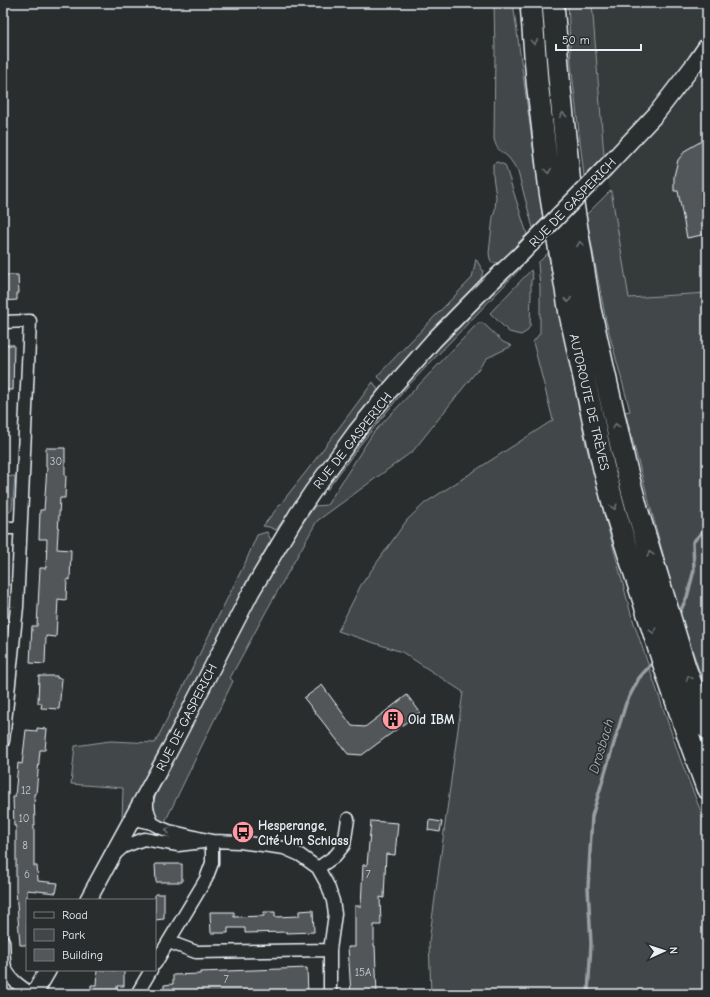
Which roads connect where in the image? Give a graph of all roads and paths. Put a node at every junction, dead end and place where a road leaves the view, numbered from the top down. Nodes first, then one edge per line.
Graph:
1 (531, 3) edge
2 (553, 3) edge
3 (707, 46) edge
4 (3, 322) edge
5 (3, 528) edge
6 (20, 528) junction
7 (4, 727) edge
8 (707, 728) edge
9 (3, 741) edge
10 (707, 788) edge
11 (147, 793) junction
12 (133, 819) junction
13 (348, 819) dead end
14 (152, 823) junction
15 (144, 839) junction
16 (212, 841) junction
17 (113, 856) junction
18 (318, 868) junction
19 (89, 899) edge
20 (3, 941) edge
21 (169, 942) junction
22 (330, 950) junction
23 (156, 962) edge
24 (47, 971) edge
25 (151, 971) edge
26 (33, 994) edge
27 (137, 994) edge
28 (330, 994) edge

1 -> 10 highway, AUTOROUTE DE TRÈVES
8 -> 2 highway, AUTOROUTE DE TRÈVES
3 - 11 main road, RUE DE GASPERICH, bridge
4 - 6 street
5 - 6 street
6 - 7 street
7 - 9 street
11 - 12 main road, RUE DE GASPERICH
11 - 14 street
12 - 14 street
12 - 15 street
12 - 17 main road, RUE DE GASPERICH
13 - 18 street
16 -> 14 street
15 - 16 street
15 - 17 street
16 - 18 street
16 - 21 street
17 - 19 main road, RUE DE GASPERICH
18 - 22 street
20 - 26 street
21 - 22 street
21 - 23 street
22 - 28 street
24 - 26 main road
25 - 27 street

